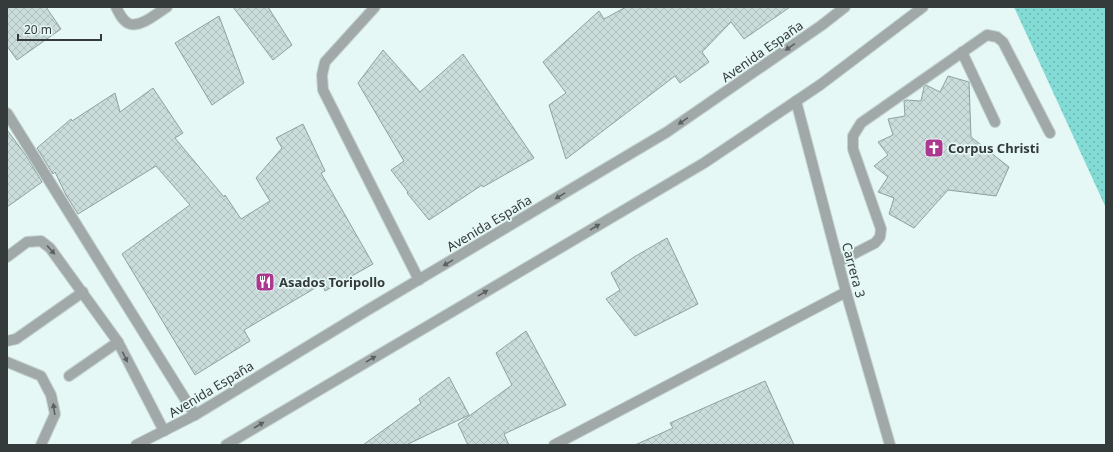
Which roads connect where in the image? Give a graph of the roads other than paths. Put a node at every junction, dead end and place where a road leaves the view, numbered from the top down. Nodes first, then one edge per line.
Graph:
1 (116, 7) edge
2 (167, 7) edge
3 (375, 7) edge
4 (845, 7) edge
5 (924, 7) edge
6 (962, 52) junction
7 (796, 101) junction
8 (7, 113) edge
9 (995, 122) dead end
10 (1050, 133) dead end
11 (7, 257) edge
12 (838, 262) junction
13 (419, 280) junction
14 (83, 292) junction
15 (846, 292) junction
16 (7, 341) edge
17 (118, 342) junction
18 (7, 362) edge
19 (69, 376) dead end
20 (195, 415) junction
21 (164, 431) junction
22 (41, 445) edge
23 (136, 445) edge
24 (226, 445) edge
25 (554, 445) edge
26 (890, 445) edge

1 - 2 street
3 - 13 street
4 -> 13 street, Avenida España
5 - 7 street
6 - 9 street
6 - 10 street
6 - 12 street
7 - 12 street, Carrera 3
24 -> 7 street
8 - 20 street
11 -> 14 street
12 - 15 street, Carrera 3
13 - 20 street, Avenida España
14 - 16 street
14 - 17 street
15 - 25 street
15 - 26 street, Carrera 3
17 - 19 street
17 -> 21 street
22 -> 18 street
20 - 21 street, Avenida España
21 - 23 street, Avenida España

